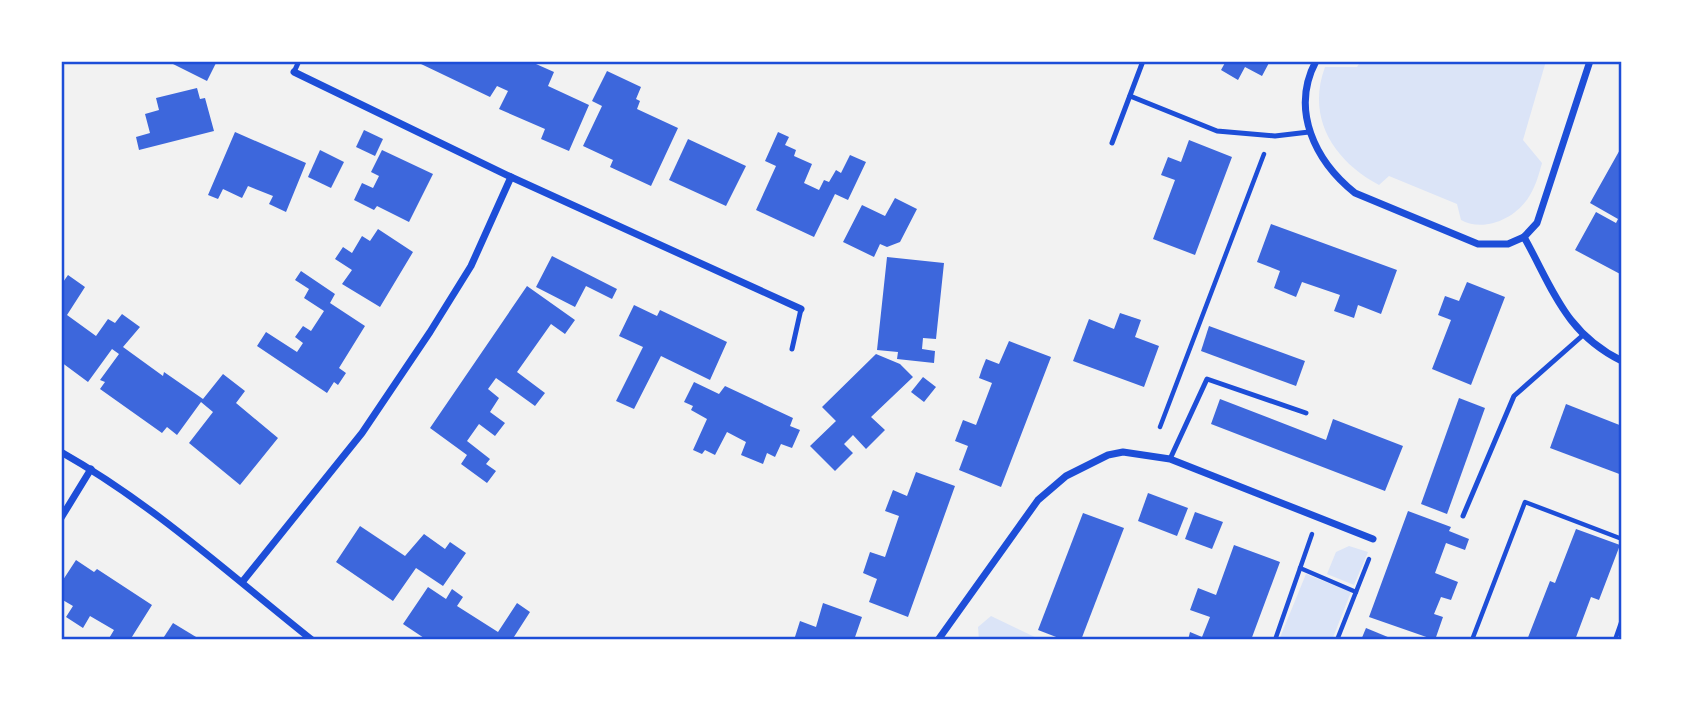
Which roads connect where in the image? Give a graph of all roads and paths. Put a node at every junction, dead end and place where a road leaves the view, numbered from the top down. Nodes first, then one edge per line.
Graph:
1 (299, 61) edge
2 (1143, 61) edge
3 (1316, 61) edge
4 (1590, 61) edge
5 (294, 72) joint
6 (1130, 96) junction
7 (1309, 132) junction
8 (1275, 136) junction
9 (1112, 143) dead end
10 (511, 177) junction
11 (1524, 237) junction
12 (801, 309) joint
13 (1581, 336) junction
14 (792, 349) dead end
15 (1622, 361) edge
16 (1306, 413) dead end
17 (61, 452) edge
18 (1149, 455) junction
19 (1170, 459) junction
20 (91, 469) junction
21 (1463, 516) dead end
22 (1318, 517) junction
23 (61, 518) edge
24 (1373, 538) joint
25 (1622, 539) edge
26 (1300, 568) junction
27 (243, 581) junction
28 (1356, 592) junction
29 (1622, 620) edge
30 (940, 639) edge
31 (312, 640) edge
32 (1275, 640) edge
33 (1337, 640) edge
34 (1472, 640) edge
35 (1615, 640) edge

1 - 5 lane
2 - 6 lane
3 - 7 street
4 - 11 street
5 - 10 street
6 - 8 lane
6 - 9 lane
7 - 8 lane
7 - 11 street
8 - 18 path
10 - 12 street
10 - 27 street
11 - 13 street
12 - 14 lane
13 - 15 street
13 - 21 lane
16 - 19 lane
17 - 20 street
18 - 19 street
18 - 30 street
19 - 22 street
20 - 23 street
20 - 27 street
22 - 24 street
22 - 26 path
24 - 28 path
25 - 34 path
26 - 28 path
26 - 32 path
27 - 31 street
28 - 33 path
29 - 35 path

